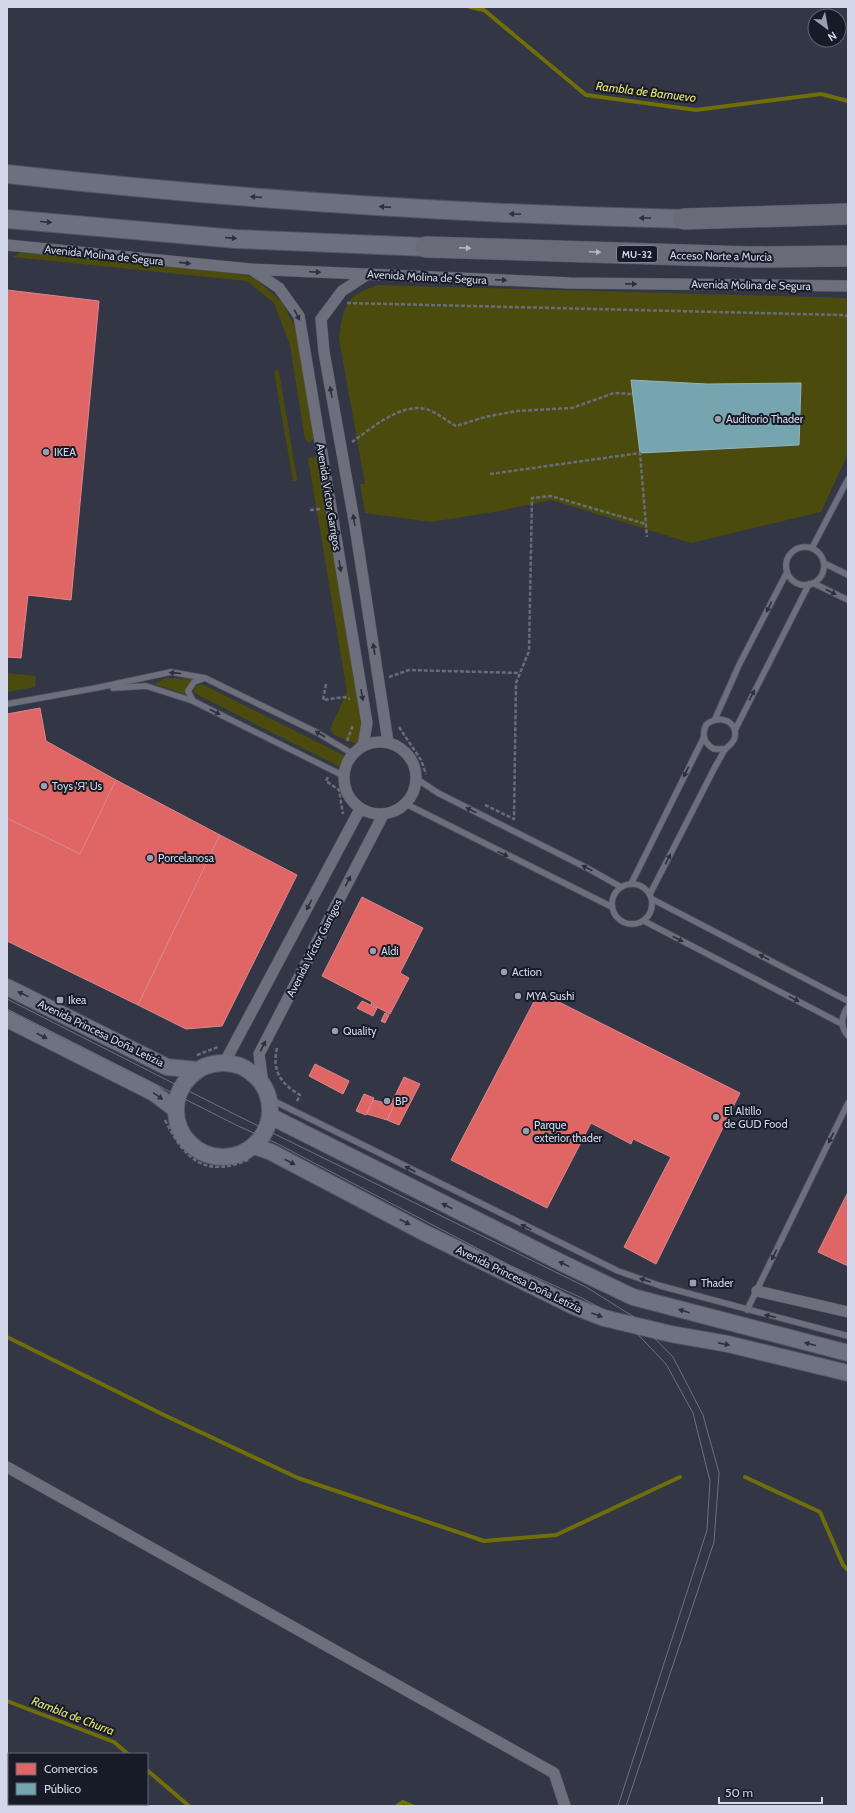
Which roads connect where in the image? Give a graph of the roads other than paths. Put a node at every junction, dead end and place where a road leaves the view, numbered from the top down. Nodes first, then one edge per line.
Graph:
1 (7, 174) edge
2 (848, 214) edge
3 (7, 219) edge
4 (684, 219) junction
5 (848, 220) edge
6 (7, 246) edge
7 (426, 247) joint
8 (848, 256) edge
9 (750, 257) junction
10 (848, 268) edge
11 (250, 269) junction
12 (368, 274) junction
13 (817, 286) junction
14 (848, 286) edge
15 (848, 291) edge
16 (848, 479) edge
17 (812, 548) junction
18 (824, 563) junction
19 (787, 572) junction
20 (848, 575) edge
21 (811, 584) junction
22 (848, 600) edge
23 (205, 678) junction
24 (96, 688) junction
25 (193, 701) junction
26 (7, 704) edge
27 (715, 719) junction
28 (735, 730) junction
29 (704, 737) junction
30 (388, 742) junction
31 (363, 746) junction
32 (725, 749) junction
33 (353, 754) junction
34 (344, 776) junction
35 (417, 779) junction
36 (406, 804) junction
37 (360, 809) junction
38 (383, 815) junction
39 (631, 884) junction
40 (621, 887) junction
41 (651, 896) junction
42 (612, 907) junction
43 (644, 921) junction
44 (7, 986) edge
45 (848, 1001) edge
46 (848, 1007) edge
47 (7, 1019) edge
48 (842, 1024) junction
49 (848, 1036) edge
50 (197, 1063) junction
51 (230, 1063) junction
52 (263, 1084) junction
53 (270, 1099) junction
54 (848, 1103) edge
55 (169, 1113) junction
56 (270, 1116) junction
57 (255, 1152) junction
58 (756, 1291) junction
59 (747, 1310) junction
60 (848, 1312) edge
61 (848, 1336) edge
62 (848, 1353) edge
63 (848, 1373) edge
64 (7, 1467) edge
65 (565, 1806) edge

4 -> 1 main road
2 - 4 highway
3 -> 7 main road
4 - 5 highway
6 -> 11 street, Avenida Molina de Segura
7 -> 9 highway, Acceso Norte a Murcia / MU-32
8 - 9 highway, Acceso Norte a Murcia / MU-32
9 - 10 highway
11 -> 12 street, Avenida Molina de Segura
11 -> 31 street, Avenida Víctor Garrigos
12 -> 13 street, Avenida Molina de Segura
30 -> 12 street, Avenida Víctor Garrigos
13 - 14 street, Avenida Molina de Segura
13 - 15 lane
16 - 17 lane
17 - 18 lane
17 - 19 lane
18 - 20 lane
18 - 21 lane
19 - 21 lane
19 -> 27 lane
21 -> 22 lane
28 -> 21 lane
23 -> 24 lane
23 - 25 lane
33 -> 23 lane
24 - 25 lane
24 - 26 lane
25 -> 34 lane
27 - 28 lane
27 - 29 lane
28 - 32 lane
29 - 32 lane
29 -> 39 lane
30 - 31 street
30 - 35 street
31 - 33 street
41 -> 32 lane
33 - 34 street
34 - 37 street
35 - 36 street
40 -> 35 lane
36 - 38 street
36 -> 42 lane
37 - 38 street
37 -> 51 street
52 -> 38 street, Avenida Víctor Garrigos
39 - 40 lane
39 - 41 lane
40 - 42 lane
41 - 43 lane
45 -> 41 lane
42 - 43 lane
43 -> 48 lane
50 -> 44 street, Avenida Princesa Doña Letizia
46 - 48 lane
47 -> 55 street
48 - 49 lane
50 - 51 street
50 - 55 street
51 - 52 street
52 - 53 street
53 - 56 street
59 -> 53 lane
54 -> 58 lane
55 - 57 street
56 - 57 street
62 -> 56 street
57 -> 63 street, Avenida Princesa Doña Letizia
58 - 59 lane
58 - 60 street
61 -> 59 lane
64 - 65 street

